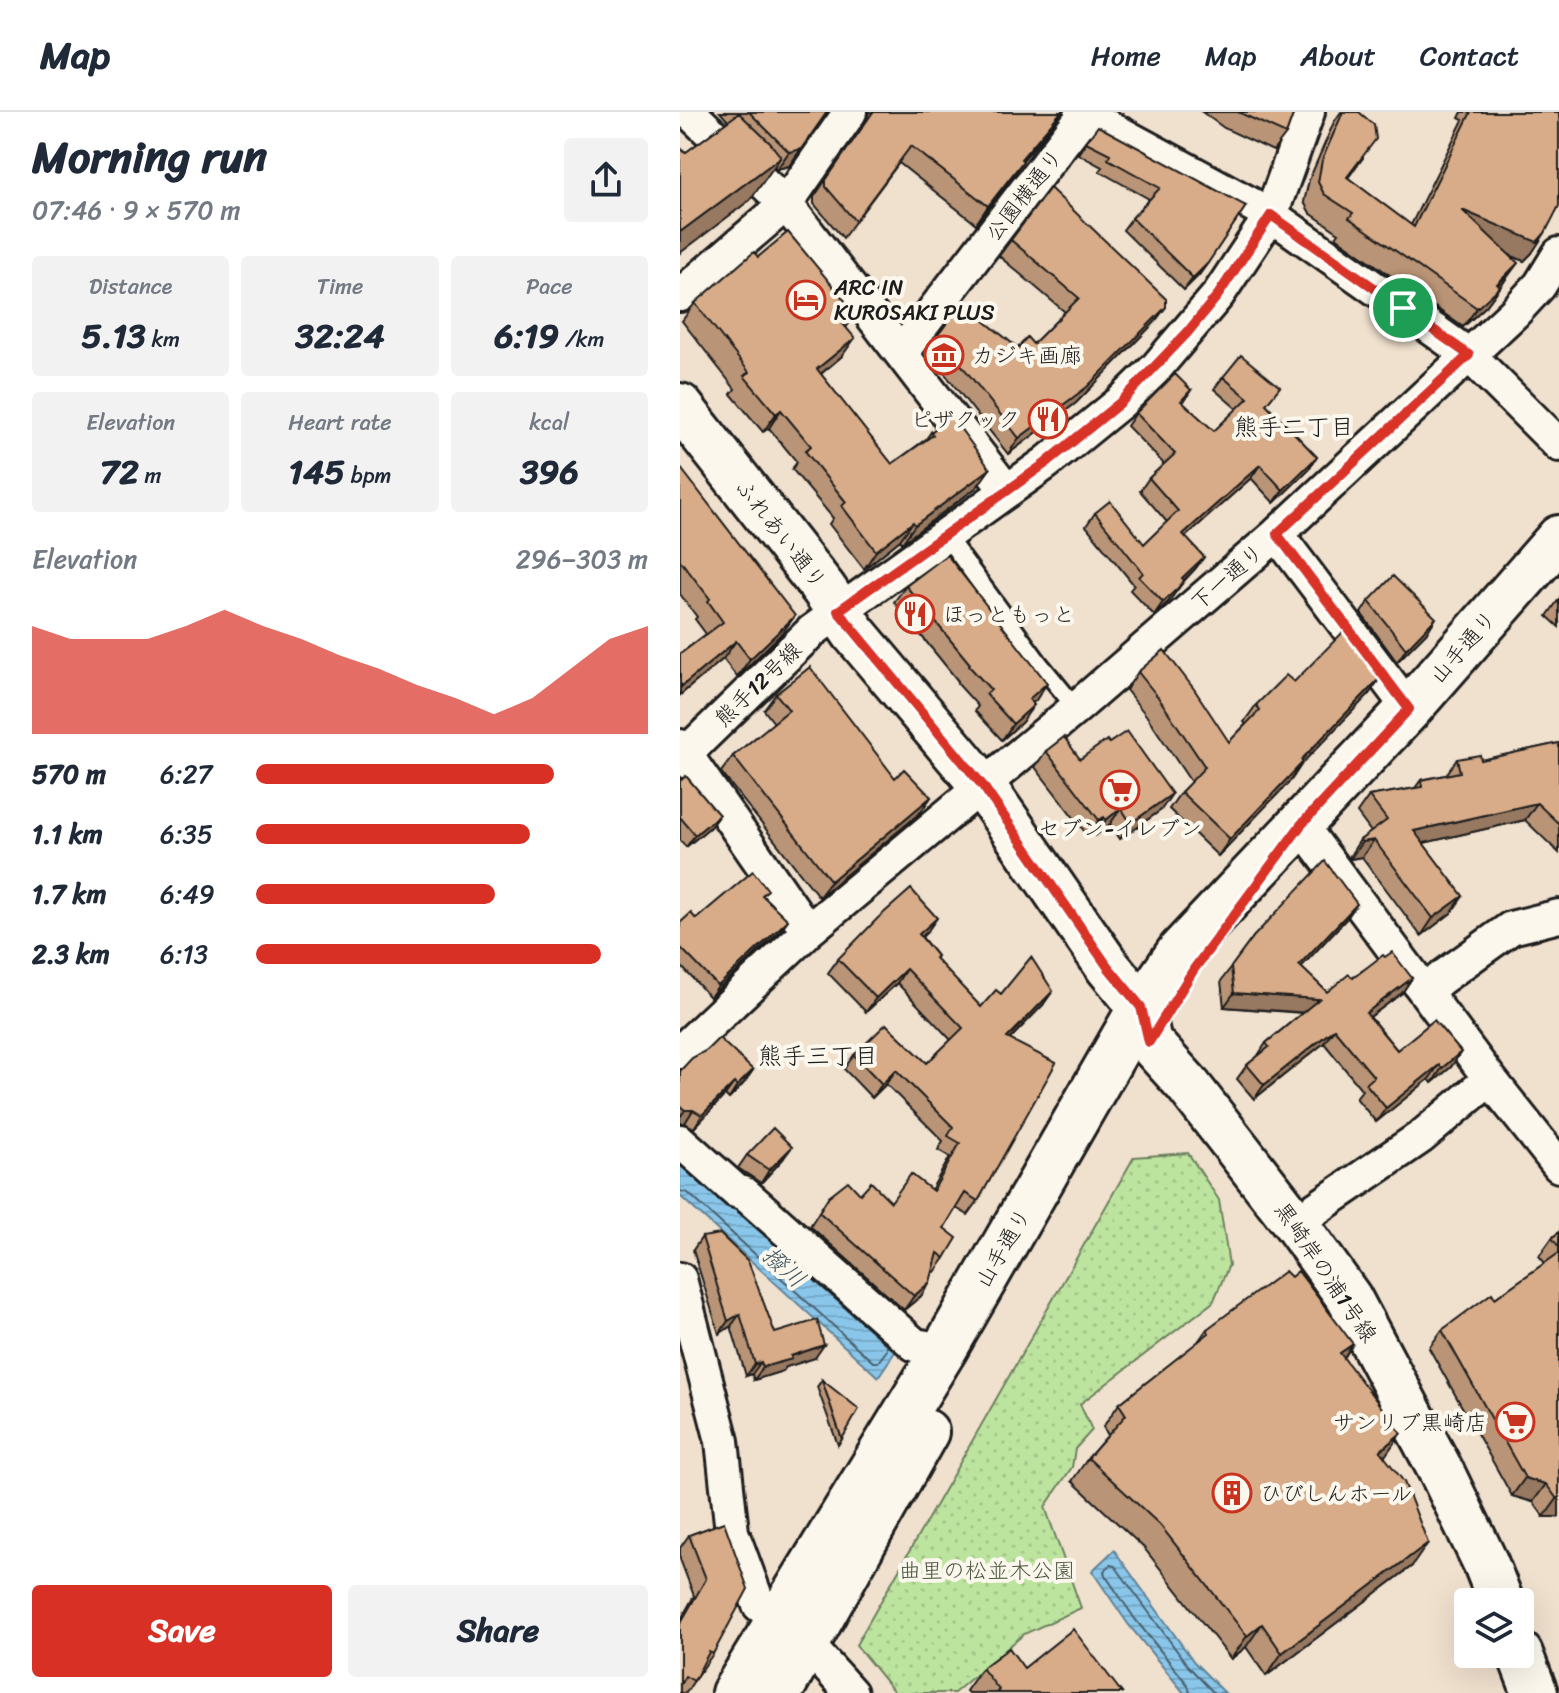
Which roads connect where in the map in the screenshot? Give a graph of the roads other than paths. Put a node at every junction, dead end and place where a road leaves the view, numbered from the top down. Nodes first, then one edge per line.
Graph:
1 (689, 112) edge
2 (850, 112) edge
3 (1308, 112) edge
4 (1085, 113) edge
5 (786, 204) junction
6 (1271, 215) junction
7 (1559, 254) edge
8 (680, 295) edge
9 (901, 353) junction
10 (1469, 355) junction
11 (680, 406) edge
12 (1559, 445) edge
13 (1006, 490) junction
14 (1277, 534) junction
15 (946, 536) junction
16 (1559, 538) edge
17 (838, 611) junction
18 (1076, 708) junction
19 (1409, 709) junction
20 (682, 753) edge
21 (983, 786) junction
22 (1301, 825) junction
23 (1559, 916) edge
24 (808, 931) junction
25 (1427, 991) junction
26 (1145, 1025) junction
27 (680, 1052) edge
28 (1490, 1079) junction
29 (680, 1141) edge
30 (1559, 1166) edge
31 (1295, 1223) junction
32 (680, 1279) edge
33 (944, 1350) junction
34 (1495, 1588) edge
35 (793, 1631) junction
36 (1525, 1668) edge
37 (734, 1693) edge
38 (779, 1693) edge
39 (851, 1693) edge
40 (1535, 1693) edge

1 - 5 street
2 - 5 street
3 - 6 street, 熊手12号線
4 - 6 street
4 - 9 street, 公園横通り
5 - 8 street
5 - 9 street
6 - 10 street
6 - 13 street, 熊手12号線
7 - 10 street, 下一通り
9 - 13 street
10 - 12 street
10 - 14 street, 下一通り
11 - 17 street, ふれあい通り
13 - 15 street, 熊手12号線
14 - 18 street, 下一通り
14 - 19 street
15 - 17 street, 熊手12号線
15 - 18 lane
16 - 19 street, 山手通り
17 - 20 street, 熊手12号線
17 - 21 street, ふれあい通り
18 - 21 street, 下一通り
19 - 22 street, 山手通り
20 - 24 street
21 - 24 street, 下一通り
21 - 26 street, ふれあい通り
22 - 25 street
22 - 26 street, 山手通り
23 - 25 street
24 - 27 street, 下一通り
25 - 28 street
26 - 31 street, 黒崎岸の浦1号線
26 - 33 street, 山手通り
26 - 35 street, 山手通り
28 - 30 street
28 - 31 street
29 - 33 street
31 - 34 street, 黒崎岸の浦1号線
32 - 35 street
33 - 35 street, 山手通り
35 - 37 street, 山手通り
35 - 38 street, 山手通り
35 - 39 street
36 - 40 street

